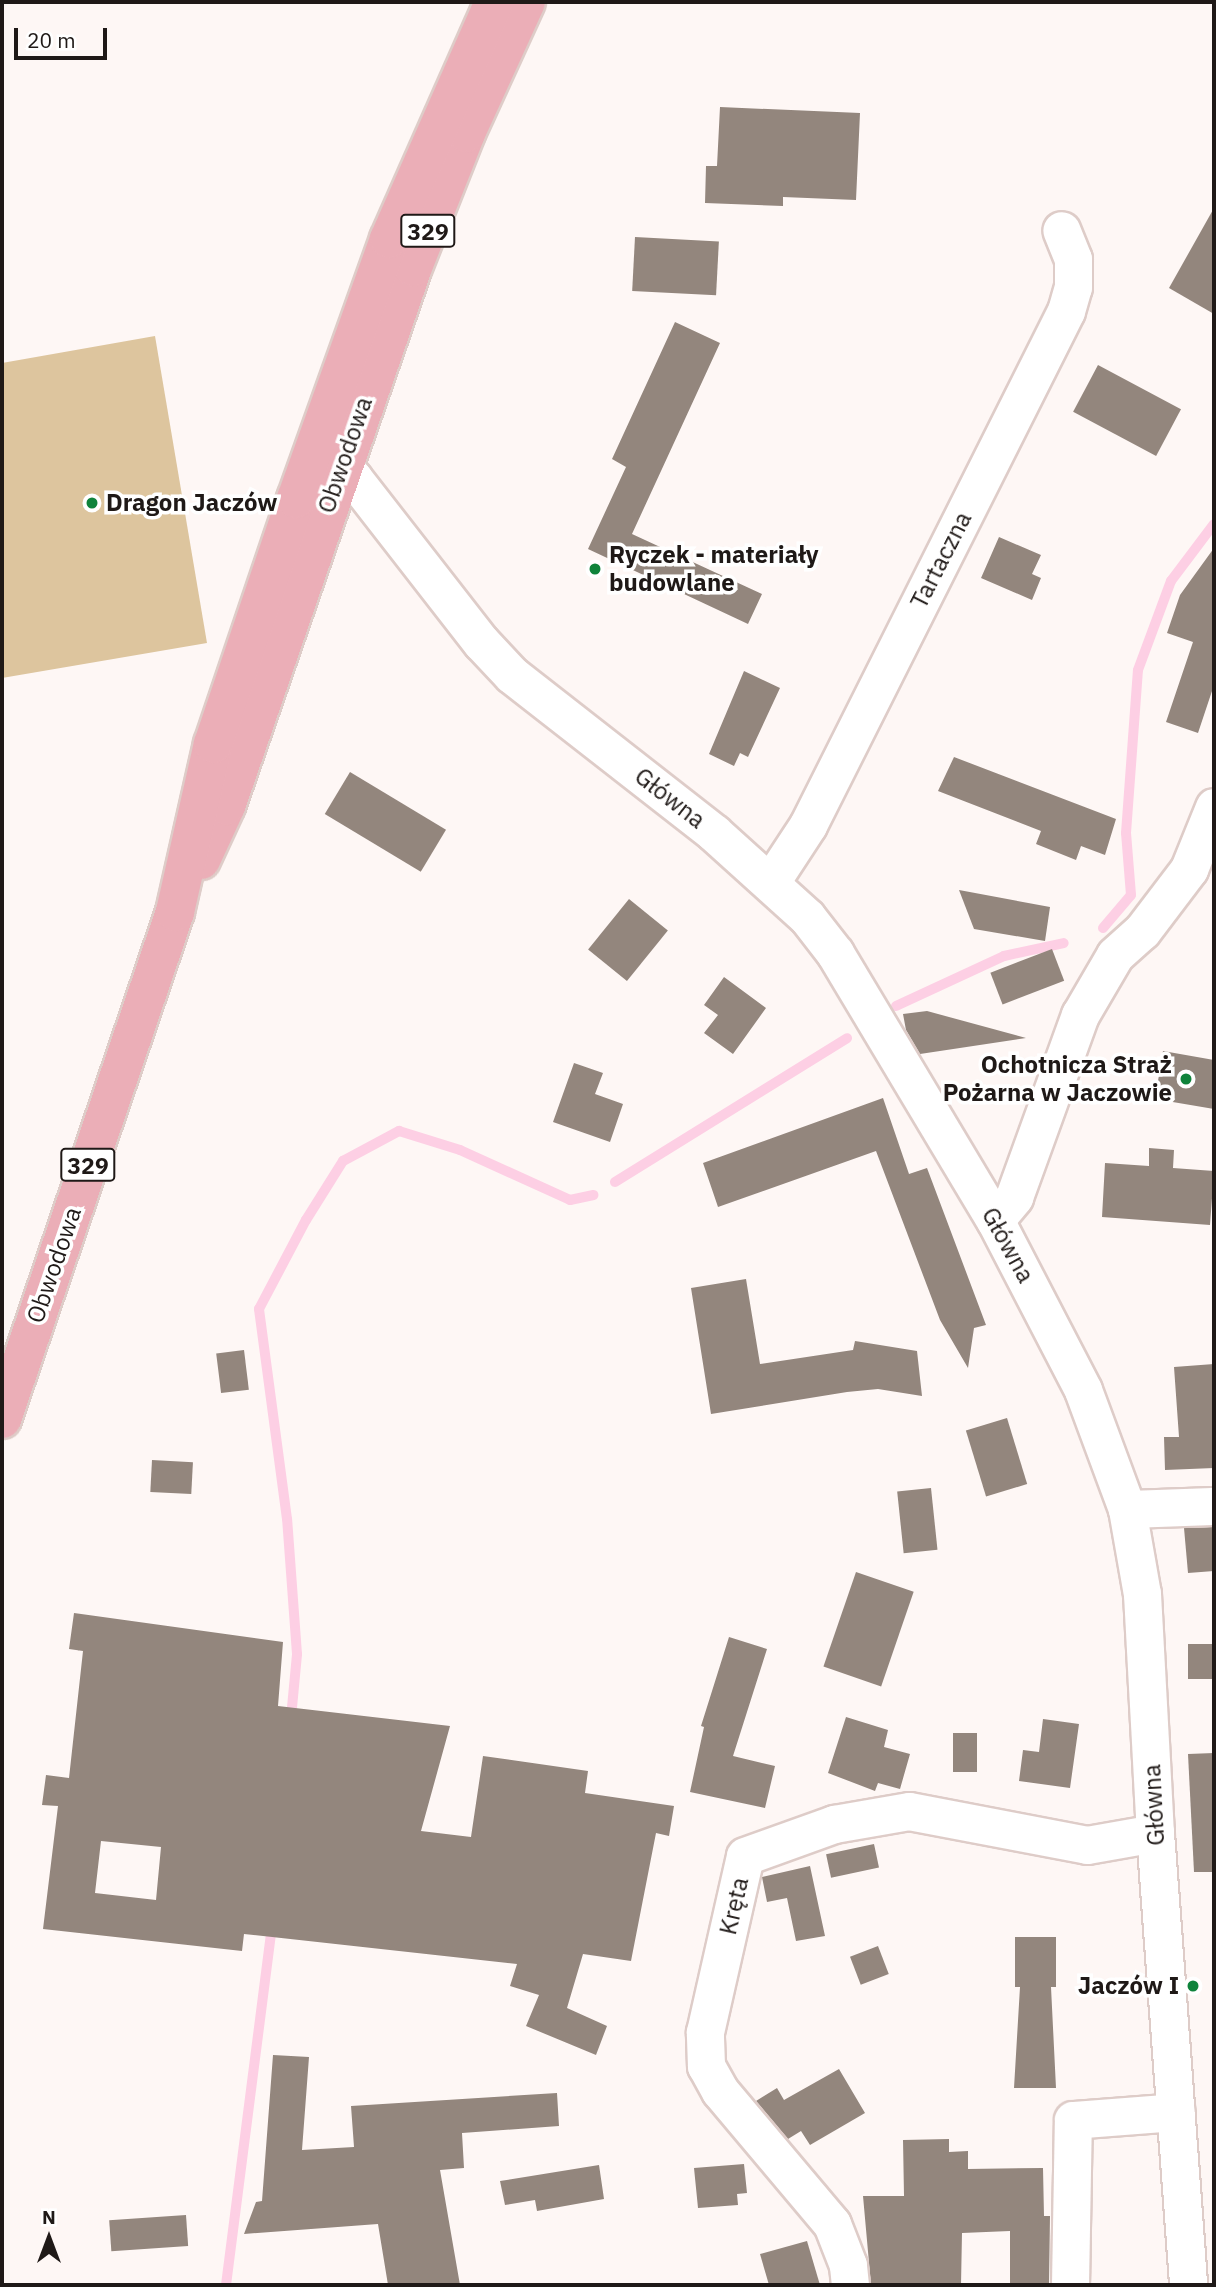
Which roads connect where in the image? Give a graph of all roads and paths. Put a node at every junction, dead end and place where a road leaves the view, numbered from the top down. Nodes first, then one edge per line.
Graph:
1 (494, 2) edge
2 (526, 2) edge
3 (1060, 230) dead end
4 (327, 459) junction
5 (1214, 807) edge
6 (772, 880) junction
7 (995, 1220) junction
8 (2, 1419) edge
9 (1214, 1506) edge
10 (1127, 1509) junction
11 (1155, 1833) junction
12 (1176, 2112) junction
13 (850, 2285) edge
14 (1070, 2285) edge
15 (1188, 2285) edge

1 - 4 main road, Obwodowa / 329
2 - 4 main road, Obwodowa / 329
3 - 6 street, Tartaczna
4 - 6 street, Główna
4 - 8 main road, Obwodowa / 329
5 - 7 street
6 - 7 street, Główna
7 - 10 street, Główna
9 - 10 street
10 - 11 street, Główna
11 - 12 street, Główna
11 - 13 street, Kręta
12 - 14 street
12 - 15 street, Główna

